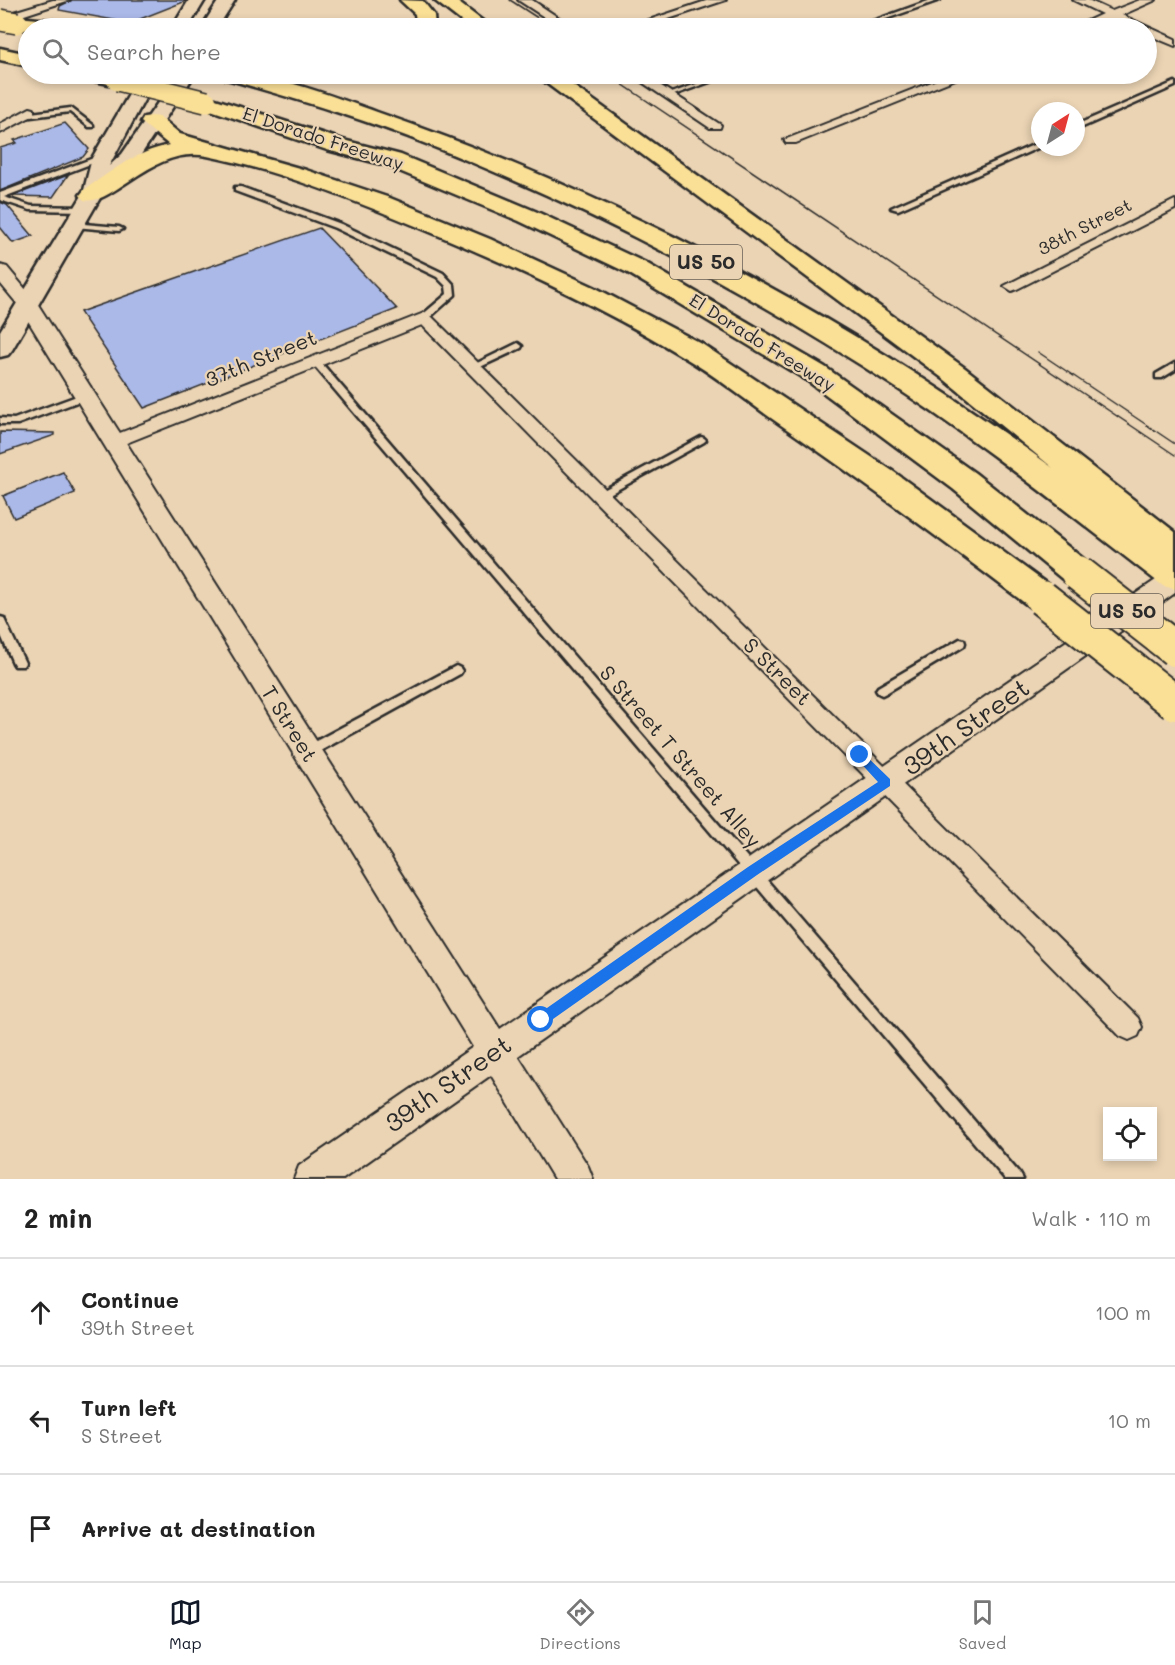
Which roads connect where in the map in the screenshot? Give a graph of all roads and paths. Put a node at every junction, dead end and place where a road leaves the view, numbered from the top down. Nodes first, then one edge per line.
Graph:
1 (64, 0) edge
2 (227, 0) edge
3 (409, 0) edge
4 (443, 0) edge
5 (524, 0) edge
6 (720, 0) edge
7 (937, 0) edge
8 (1079, 0) edge
9 (1150, 0) edge
10 (194, 5) edge
11 (1112, 15) junction
12 (186, 18) edge
13 (215, 18) edge
14 (427, 18) edge
15 (468, 18) edge
16 (552, 18) edge
17 (663, 18) edge
18 (885, 18) edge
19 (1104, 18) edge
20 (1119, 18) edge
21 (6, 21) edge
22 (1157, 35) edge
23 (1175, 43) edge
24 (0, 54) edge
25 (18, 58) edge
26 (130, 84) edge
27 (143, 84) edge
28 (163, 84) edge
29 (179, 84) edge
30 (272, 84) edge
31 (558, 84) edge
32 (652, 84) edge
33 (700, 84) edge
34 (936, 84) edge
35 (1175, 84) edge
36 (669, 95) junction
37 (26, 114) joint
38 (152, 122) junction
39 (1085, 124) edge
40 (715, 125) dead end
41 (90, 126) dead end
42 (0, 129) edge
43 (791, 140) dead end
44 (1031, 148) edge
45 (211, 149) junction
46 (102, 158) junction
47 (238, 189) dead end
48 (0, 197) edge
49 (1175, 204) edge
50 (895, 207) dead end
51 (83, 210) junction
52 (119, 229) dead end
53 (0, 271) edge
54 (1012, 286) dead end
55 (27, 303) junction
56 (424, 318) junction
57 (518, 346) dead end
58 (0, 350) edge
59 (315, 361) junction
60 (1175, 366) edge
61 (473, 367) junction
62 (1159, 376) dead end
63 (85, 396) junction
64 (0, 421) edge
65 (701, 440) dead end
66 (113, 442) junction
67 (602, 495) junction
68 (1155, 543) edge
69 (1175, 579) edge
70 (0, 621) edge
71 (4, 638) edge
72 (960, 643) dead end
73 (1175, 649) edge
74 (19, 663) dead end
75 (456, 671) dead end
76 (882, 690) dead end
77 (1175, 703) edge
78 (307, 752) junction
79 (886, 782) junction
80 (752, 871) junction
81 (1129, 1027) dead end
82 (494, 1052) junction
83 (312, 1179) edge
84 (575, 1179) edge
85 (1015, 1179) edge

1 - 21 street
2 - 13 main road
3 - 14 highway
4 - 15 highway
5 - 16 street
6 - 17 street
7 - 18 lane
8 - 11 street
9 - 11 street
10 - 12 main road
11 - 19 street
11 - 20 street
22 - 23 street
24 - 25 highway
26 - 73 highway, El Dorado Freeway / US 50, bridge
27 - 46 main road
28 - 38 main road
29 - 38 main road
30 - 68 highway, El Dorado Freeway / US 50
31 - 68 highway
32 - 36 street
33 - 36 lane
34 - 43 street
35 - 39 lane
36 - 40 street
37 - 41 lane
37 - 42 street
38 - 45 highway
38 - 51 main road
44 - 50 lane
45 - 51 highway
45 - 77 highway, bridge
46 - 48 lane
46 - 51 main road
47 - 56 lane
48 - 51 lane
49 - 54 street, 38th Street
51 - 52 lane
51 - 55 main road
53 - 55 street, T Street
55 - 58 main road
55 - 63 street, T Street
56 - 59 street, 37th Street
56 - 61 street, S Street
57 - 61 lane
59 - 66 street, 37th Street
59 - 80 lane, S Street T Street Alley
60 - 62 lane
61 - 67 street, S Street
63 - 64 lane
63 - 66 street, T Street
65 - 67 lane
66 - 78 street, T Street
67 - 79 street, S Street
68 - 69 highway, El Dorado Freeway / US 50
69 - 79 street, 39th Street
70 - 71 lane
71 - 74 lane
72 - 76 lane
75 - 78 lane
78 - 82 street, T Street
79 - 80 street, 39th Street
79 - 81 street, S Street
80 - 82 street, 39th Street
80 - 85 lane, S Street T Street Alley
82 - 83 street, 39th Street
82 - 84 street, T Street

